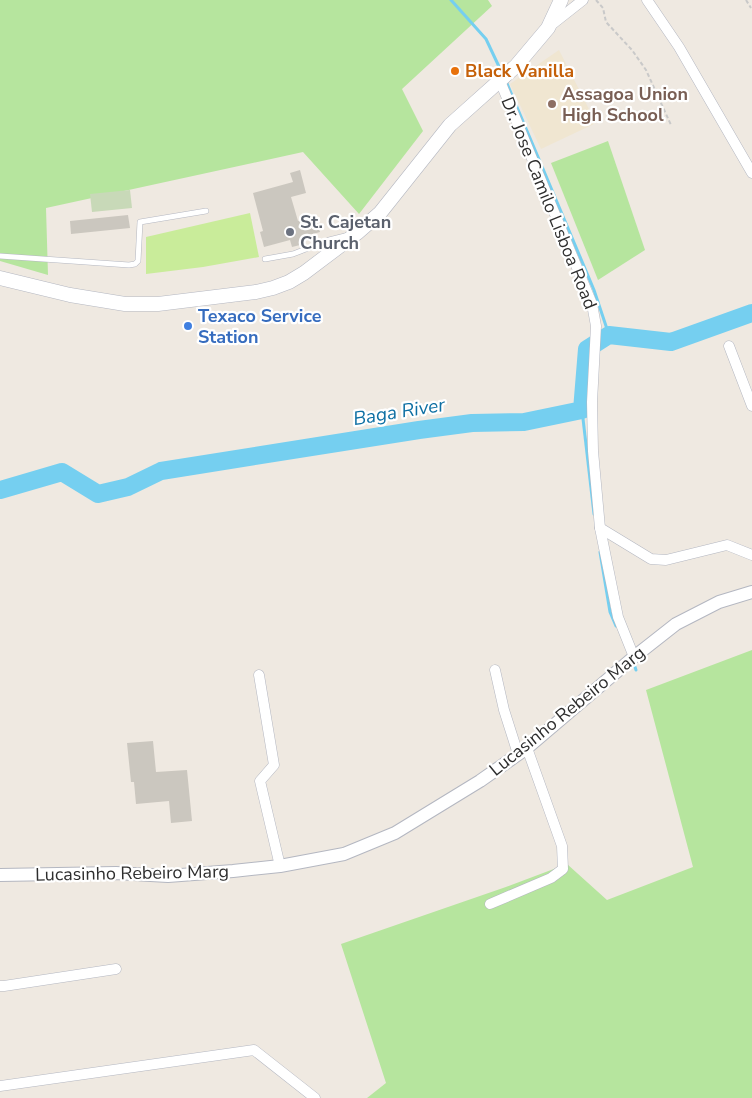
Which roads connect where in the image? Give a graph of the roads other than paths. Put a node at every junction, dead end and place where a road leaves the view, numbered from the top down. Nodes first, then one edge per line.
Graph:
1 (561, 0) edge
2 (583, 0) edge
3 (647, 0) edge
4 (548, 28) junction
5 (502, 78) junction
6 (752, 172) edge
7 (206, 211) dead end
8 (357, 233) junction
9 (0, 256) edge
10 (265, 259) dead end
11 (0, 278) edge
12 (729, 346) dead end
13 (752, 406) edge
14 (600, 528) junction
15 (752, 555) edge
16 (752, 592) edge
17 (634, 658) junction
18 (495, 670) dead end
19 (259, 675) dead end
20 (522, 751) junction
21 (280, 866) junction
22 (0, 875) edge
23 (490, 904) dead end
24 (116, 969) dead end
25 (0, 986) edge
26 (0, 1086) edge
27 (315, 1098) edge

1 - 4 main road
2 - 4 street
3 - 6 street
4 - 5 main road
5 - 8 main road
5 - 14 street, Dr. Jose Camilo Lisboa Road
7 - 9 lane
8 - 10 lane
8 - 11 main road
12 - 13 street
14 - 15 street
14 - 17 street, Dr. Jose Camilo Lisboa Road
16 - 17 street, Lucasinho Rebeiro Marg
17 - 20 street, Lucasinho Rebeiro Marg
18 - 20 street
19 - 21 street
20 - 21 street, Lucasinho Rebeiro Marg
20 - 23 street
21 - 22 street, Lucasinho Rebeiro Marg
24 - 25 street
26 - 27 street

